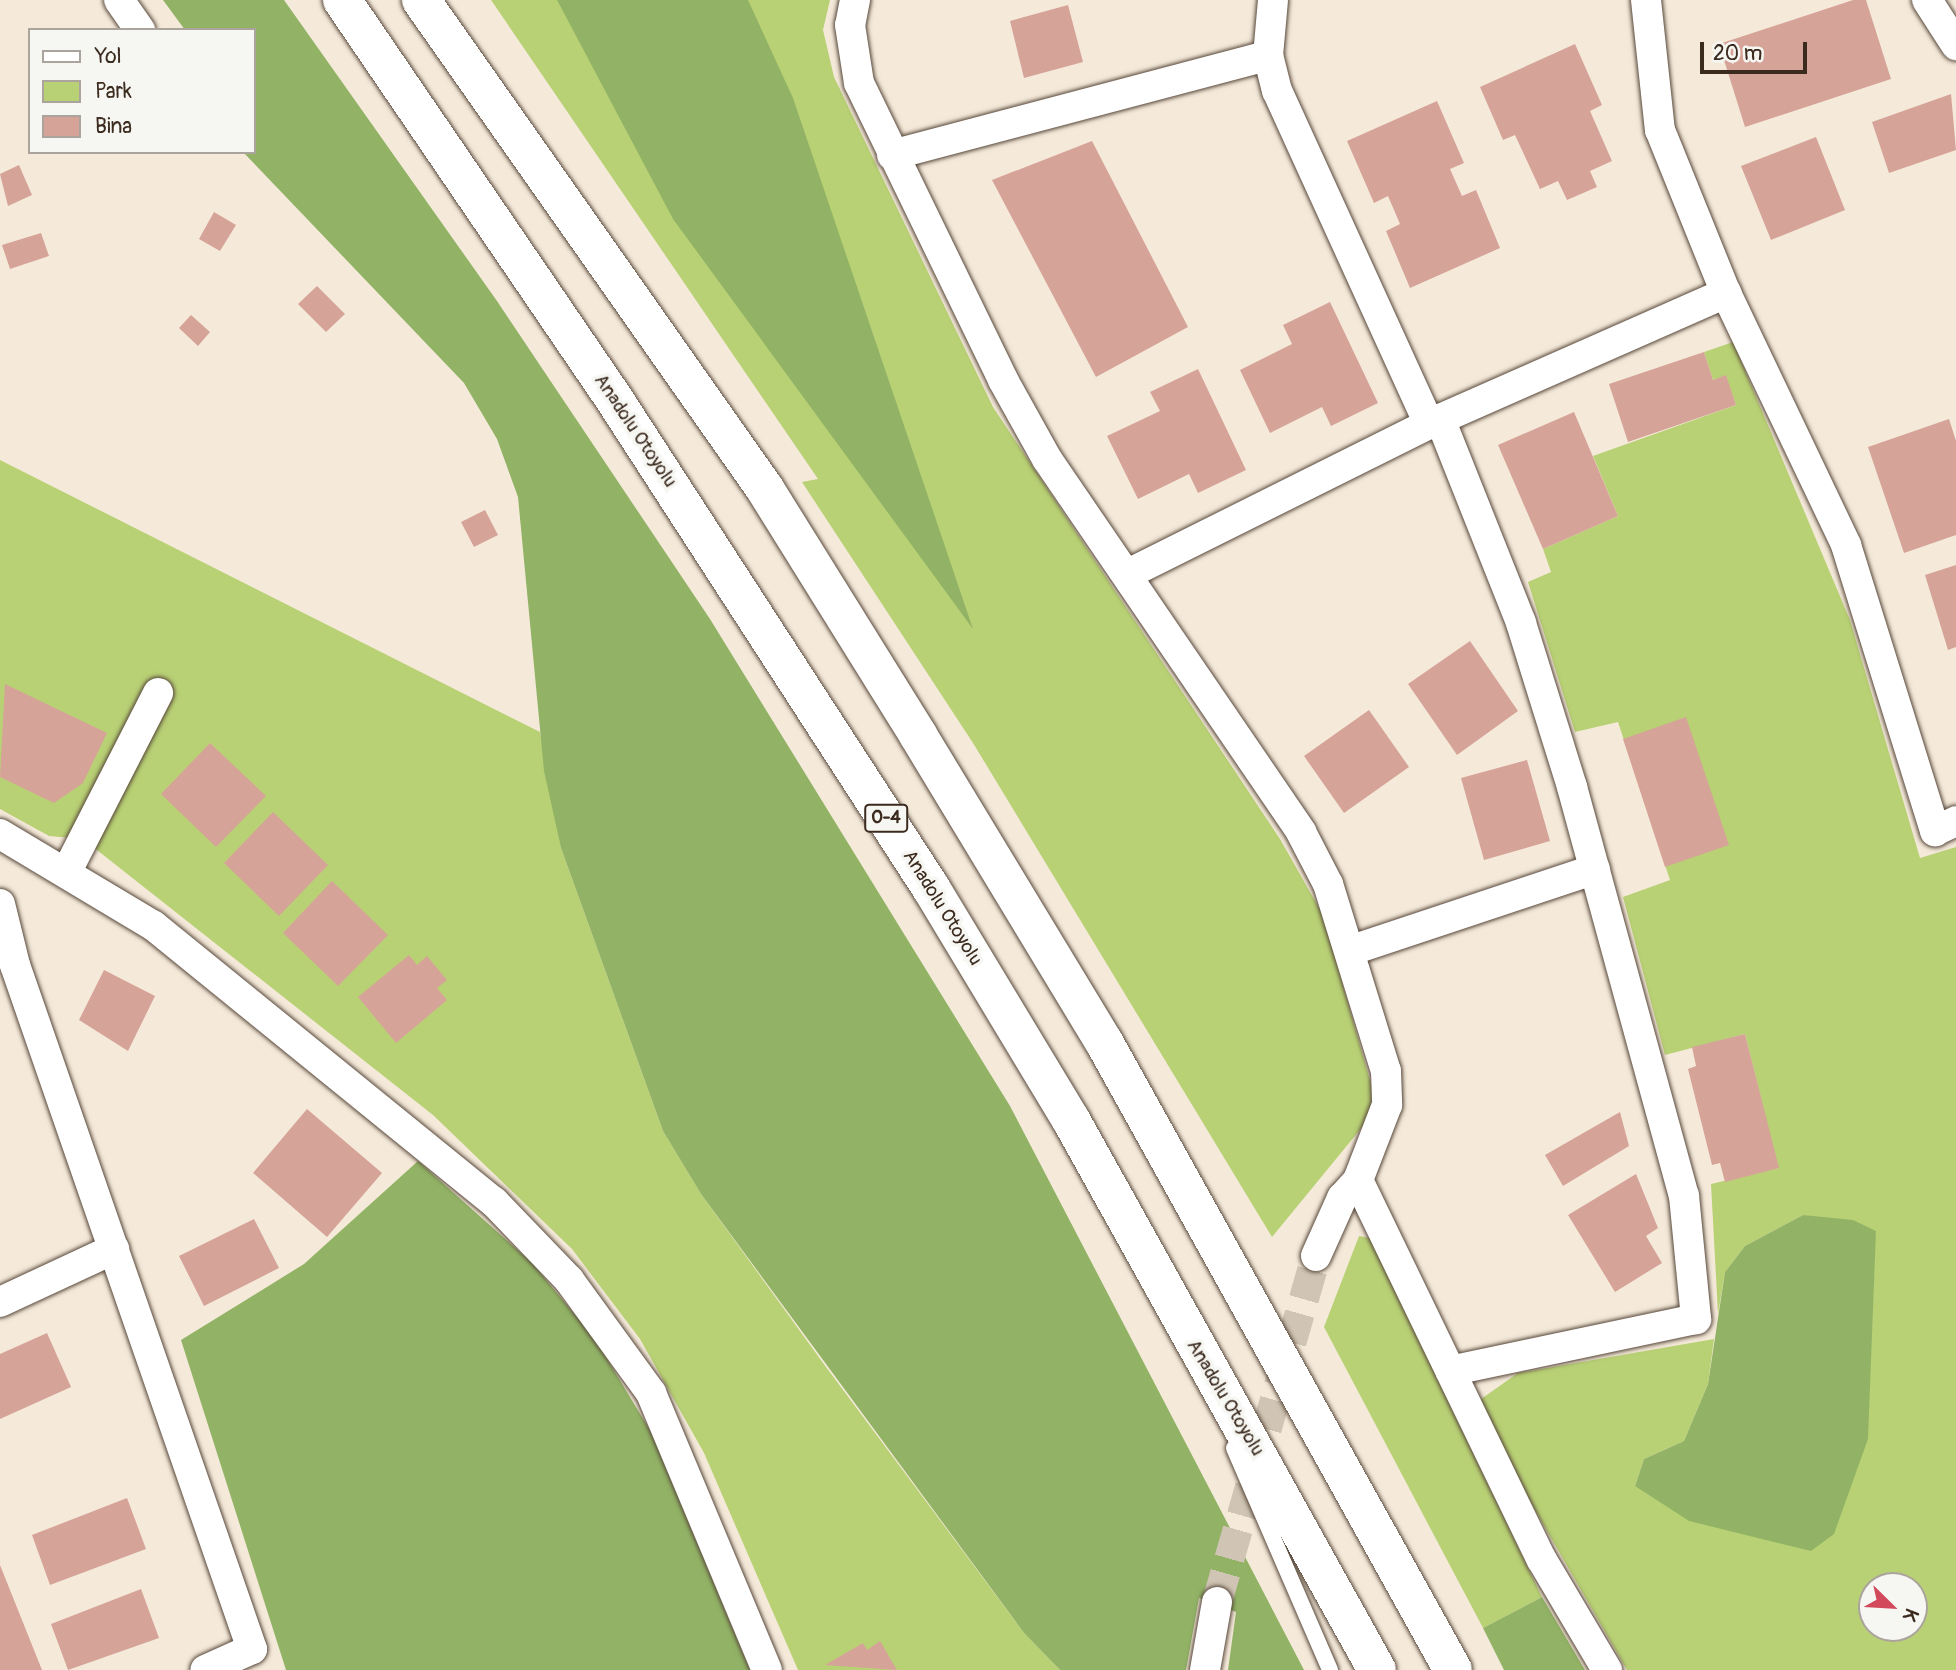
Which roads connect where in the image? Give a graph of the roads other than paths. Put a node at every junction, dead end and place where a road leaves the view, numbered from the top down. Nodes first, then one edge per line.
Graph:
1 (119, 0) edge
2 (342, 0) edge
3 (421, 0) edge
4 (855, 0) edge
5 (1273, 0) edge
6 (1646, 0) edge
7 (1927, 0) edge
8 (140, 28) edge
9 (1956, 45) edge
10 (1268, 56) junction
11 (892, 155) junction
12 (1726, 293) junction
13 (1435, 422) junction
14 (1130, 573) junction
15 (158, 693) dead end
16 (1956, 821) edge
17 (0, 834) edge
18 (1595, 869) junction
19 (67, 871) junction
20 (0, 904) edge
21 (1352, 950) junction
22 (1358, 1180) junction
23 (114, 1249) junction
24 (1316, 1256) tunnel mouth
25 (0, 1302) edge
26 (1177, 1317) junction
27 (1450, 1371) junction
28 (1217, 1602) tunnel mouth
29 (205, 1670) edge
30 (767, 1670) edge
31 (1205, 1670) edge
32 (1330, 1670) edge
33 (1377, 1670) edge
34 (1453, 1670) edge
35 (1607, 1670) edge

1 - 8 street
2 - 26 highway, Anadolu Otoyolu / O-4
3 - 34 highway
4 - 11 street
5 - 10 street
6 - 12 street
7 - 9 street
10 - 11 street
10 - 13 street
11 - 14 street
12 - 13 street
12 - 16 street
13 - 14 street
13 - 18 street
14 - 21 street
15 - 19 street
17 - 19 street
18 - 21 street
18 - 27 street
19 - 30 street
20 - 23 street
21 - 22 street
22 - 24 street
22 - 27 street
23 - 25 street
23 - 29 street
26 - 32 lane
26 - 33 highway, Anadolu Otoyolu / O-4
27 - 35 street
28 - 31 street

